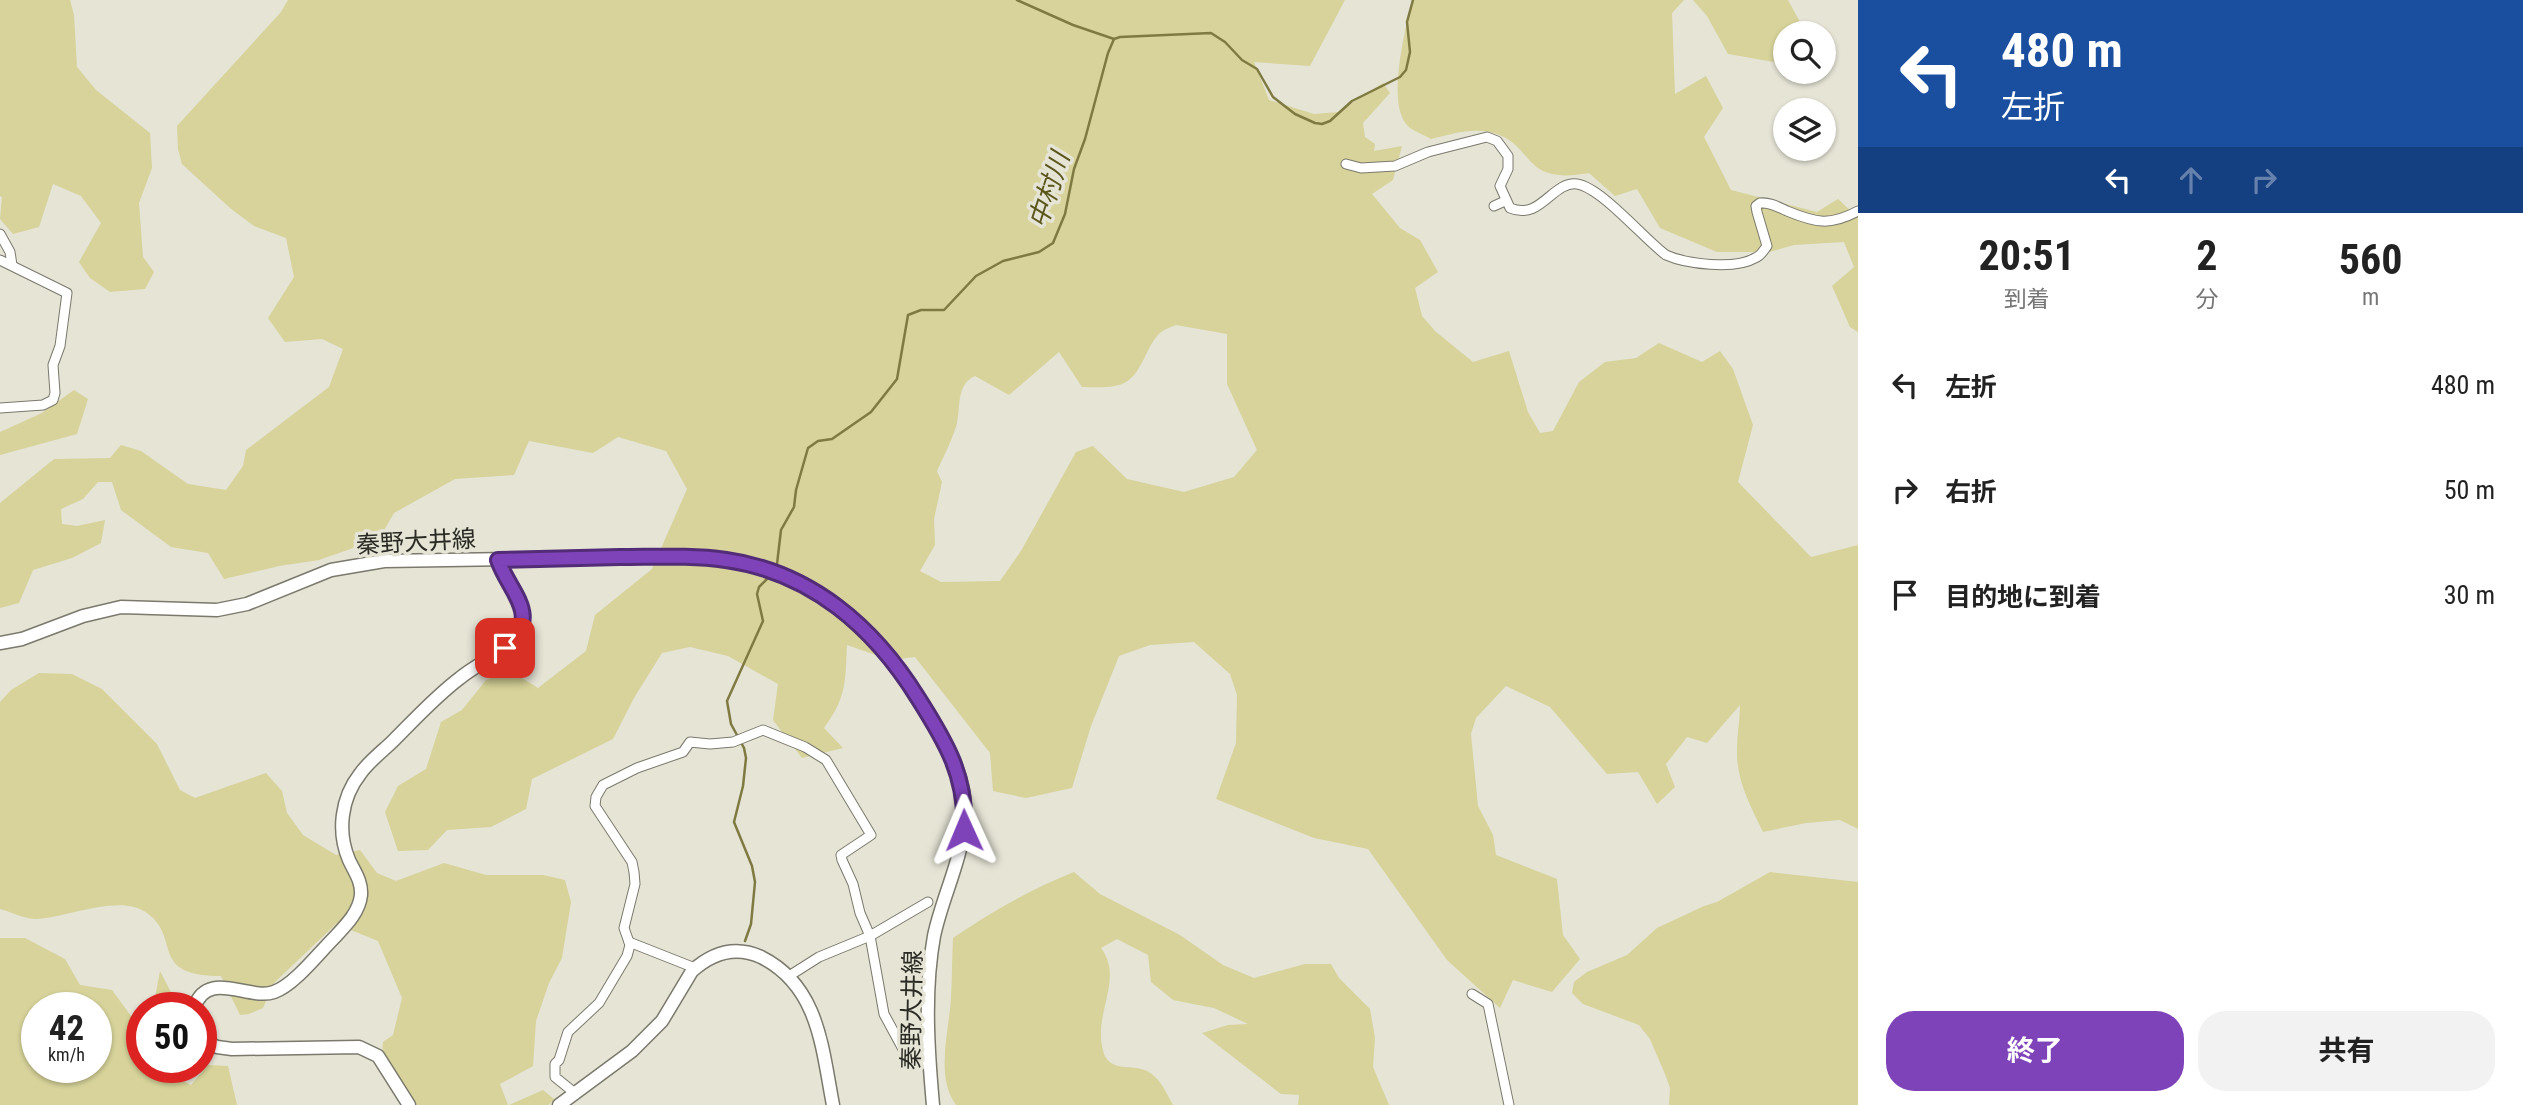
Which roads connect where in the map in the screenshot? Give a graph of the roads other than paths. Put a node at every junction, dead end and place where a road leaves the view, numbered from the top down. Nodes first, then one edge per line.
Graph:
1 (1346, 164) dead end
2 (1506, 201) junction
3 (1494, 206) dead end
4 (1858, 211) edge
5 (0, 234) edge
6 (0, 260) edge
7 (12, 265) junction
8 (0, 408) edge
9 (498, 560) junction
10 (0, 643) edge
11 (928, 902) dead end
12 (870, 936) junction
13 (629, 942) junction
14 (695, 968) junction
15 (789, 975) junction
16 (207, 992) edge
17 (1472, 994) dead end
18 (217, 1047) edge
19 (930, 1063) junction
20 (576, 1094) junction
21 (409, 1105) edge
22 (559, 1105) edge
23 (834, 1105) edge
24 (933, 1105) edge
25 (1509, 1105) edge

1 - 2 street
2 - 3 street
2 - 4 street
5 - 7 street
6 - 7 street
7 - 8 street
9 - 10 main road, 秦野大井線
9 - 16 main road
9 - 19 main road, 秦野大井線
11 - 12 street
12 - 13 street
12 - 15 street
12 - 19 street
13 - 14 street
13 - 20 street
14 - 15 main road
14 - 20 main road
15 - 23 main road
17 - 25 street
18 - 21 main road
19 - 24 main road, 秦野大井線
20 - 22 main road

